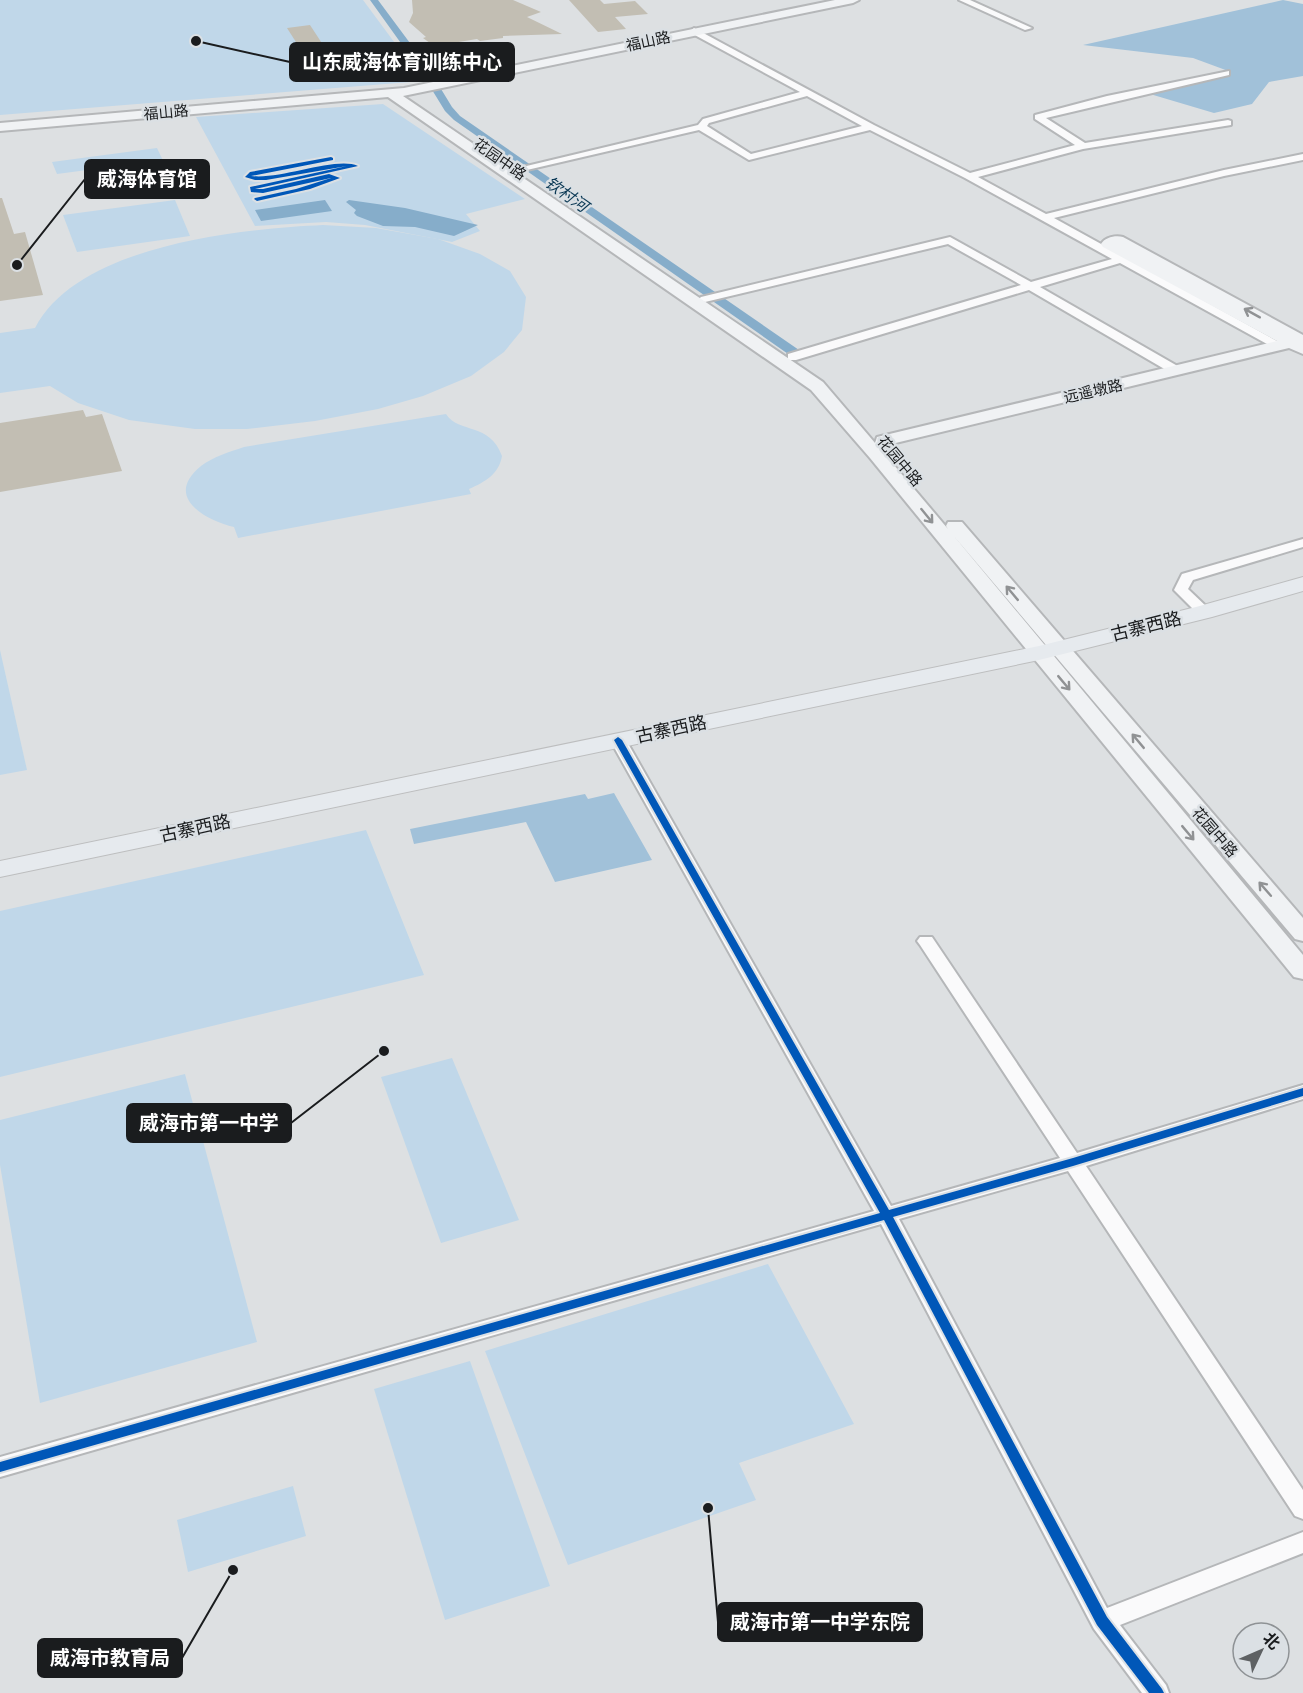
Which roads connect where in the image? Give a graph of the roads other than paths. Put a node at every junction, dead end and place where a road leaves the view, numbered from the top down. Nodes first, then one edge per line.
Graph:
1 (854, 0) edge
2 (963, 0) edge
3 (1028, 28) dead end
4 (694, 31) junction
5 (1226, 73) dead end
6 (397, 92) junction
7 (808, 93) junction
8 (1228, 123) dead end
9 (0, 127) edge
10 (701, 127) junction
11 (871, 127) junction
12 (1083, 146) junction
13 (1303, 157) edge
14 (521, 171) junction
15 (969, 176) junction
16 (1045, 217) junction
17 (1122, 259) junction
18 (1030, 287) junction
19 (711, 297) junction
20 (1297, 343) edge
21 (792, 357) junction
22 (1177, 371) junction
23 (883, 441) junction
24 (1303, 543) edge
25 (1303, 584) edge
26 (1204, 612) junction
27 (1049, 651) junction
28 (618, 740) junction
29 (0, 869) edge
30 (1303, 933) edge
31 (926, 941) dead end
32 (1303, 971) edge
33 (1303, 1092) edge
34 (1072, 1162) junction
35 (886, 1216) junction
36 (0, 1467) edge
37 (1303, 1509) edge
38 (1303, 1542) edge
39 (1102, 1621) junction
40 (1156, 1693) edge

1 - 4 main road, 福山路
2 - 3 street
4 - 6 main road, 福山路
4 - 7 street
5 - 12 street
6 - 9 main road, 福山路
6 - 14 main road, 花园中路
6 -> 27 main road
7 - 10 street
7 - 11 street
8 - 12 street
10 - 11 street
10 - 14 street
11 - 15 street
12 - 15 street
13 - 16 street
14 - 19 main road, 花园中路
15 - 16 street
16 - 17 street
17 - 18 street
17 - 20 street
18 - 19 street
18 - 21 street
18 - 22 street
19 - 21 main road, 花园中路
20 -> 20 main road
20 - 22 main road, 远遥墩路
21 - 23 main road, 花园中路
22 - 23 main road, 远遥墩路
27 -> 23 main road, 花园中路
24 - 26 street
25 - 26 main road, 古寨西路
26 - 27 main road, 古寨西路
27 - 28 main road, 古寨西路
30 -> 27 main road, 花园中路
27 -> 32 main road
28 - 29 main road, 古寨西路
28 - 35 street
31 - 34 street
33 - 34 street
34 - 35 street
34 - 37 street
35 - 36 street
35 - 39 street
38 - 39 street
39 - 40 street

